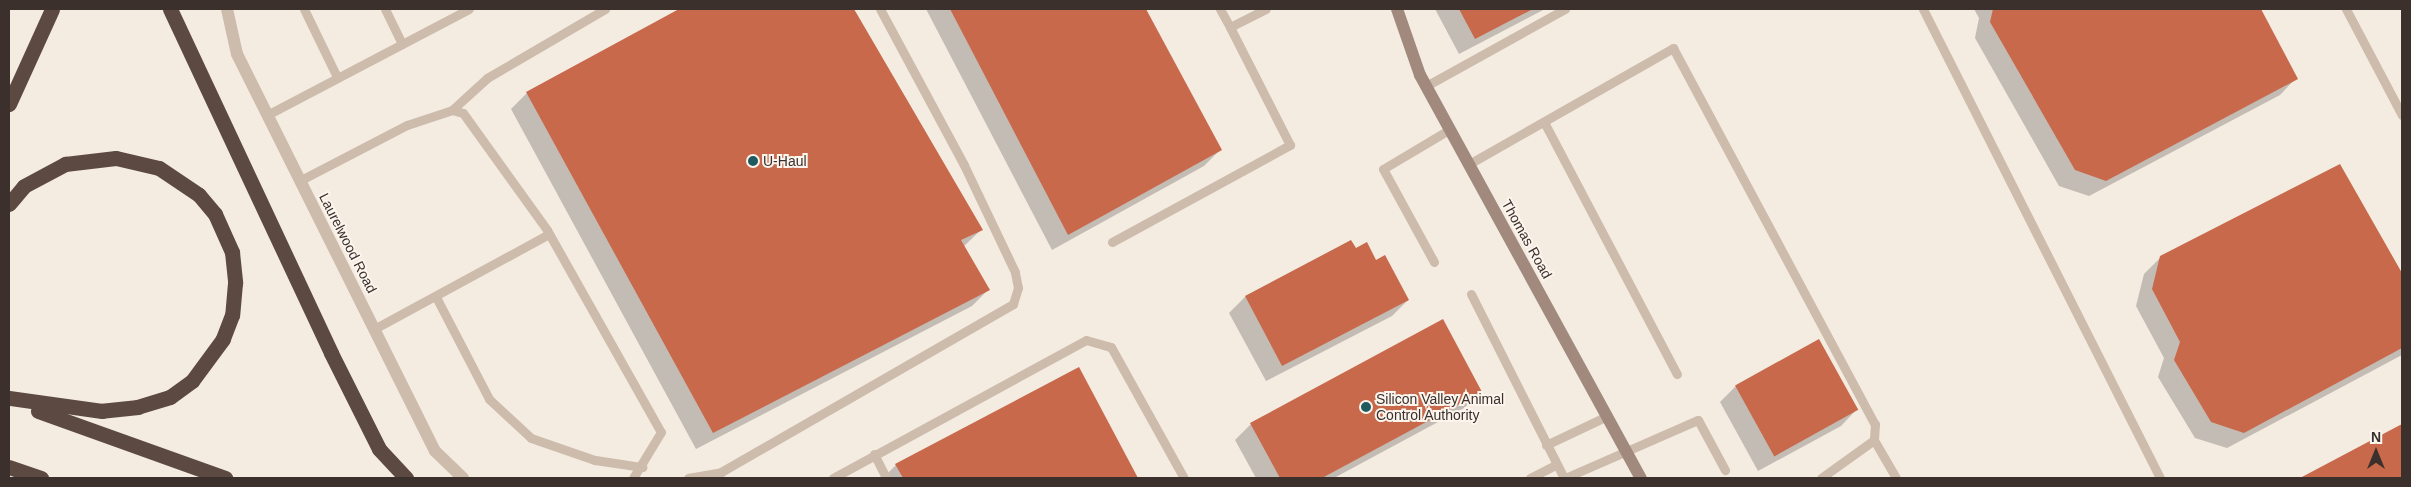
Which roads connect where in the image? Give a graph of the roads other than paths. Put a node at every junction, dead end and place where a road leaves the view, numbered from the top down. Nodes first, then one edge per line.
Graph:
1 (52, 9) edge
2 (170, 9) edge
3 (227, 9) edge
4 (304, 9) edge
5 (384, 9) edge
6 (469, 9) edge
7 (605, 9) edge
8 (880, 9) edge
9 (1220, 9) edge
10 (1266, 9) edge
11 (1396, 9) edge
12 (1565, 9) edge
13 (1923, 9) edge
14 (2346, 9) edge
15 (451, 13) edge
16 (1230, 27) junction
17 (402, 44) junction
18 (337, 78) junction
19 (1426, 86) junction
20 (9, 104) edge
21 (452, 110) junction
22 (266, 115) junction
23 (2402, 115) edge
24 (1544, 122) junction
25 (1450, 129) junction
26 (1469, 164) junction
27 (300, 181) junction
28 (9, 204) edge
29 (549, 234) junction
30 (1112, 242) dead end
31 (1434, 262) dead end
32 (1471, 294) dead end
33 (436, 297) junction
34 (374, 329) junction
35 (1677, 374) dead end
36 (9, 399) edge
37 (1607, 416) junction
38 (1874, 440) junction
39 (1546, 445) junction
40 (1626, 450) junction
41 (874, 454) junction
42 (1556, 465) junction
43 (9, 467) edge
44 (642, 467) junction
45 (1726, 470) dead end
46 (41, 478) edge
47 (225, 478) edge
48 (406, 478) edge
49 (463, 478) edge
50 (634, 478) edge
51 (688, 478) edge
52 (833, 478) edge
53 (886, 478) edge
54 (1184, 478) edge
55 (1530, 478) edge
56 (1564, 478) edge
57 (1641, 478) edge
58 (1821, 478) edge
59 (1896, 478) edge
60 (2160, 478) edge

1 - 20 highway
2 - 48 highway
3 - 22 street, Laurelwood Road
4 - 18 lane
5 - 17 lane
6 - 15 lane
7 - 21 lane
8 - 51 lane
9 - 16 lane
10 - 16 lane
11 - 19 street, Thomas Road
12 - 19 lane
13 - 60 lane
14 - 23 lane
15 - 17 lane
16 - 30 lane
17 - 18 lane
18 - 22 lane
19 - 25 street, Thomas Road
21 - 27 lane
21 - 29 lane
22 - 27 street, Laurelwood Road
24 - 26 lane
24 - 35 lane
24 - 38 lane
25 - 26 street, Thomas Road
25 - 31 lane
26 - 37 street, Thomas Road
27 - 34 street, Laurelwood Road
28 - 36 highway
29 - 33 lane
29 - 44 lane
32 - 39 lane
33 - 34 lane
33 - 44 lane
34 - 49 street, Laurelwood Road
36 - 47 highway
37 - 39 lane
37 - 40 street, Thomas Road
38 - 58 lane
38 - 59 lane
39 - 42 lane
40 - 45 lane
40 - 56 lane
40 - 57 street, Thomas Road
41 - 52 lane
41 - 53 lane
41 - 54 lane
42 - 55 lane
42 - 56 lane
43 - 46 highway
44 - 50 lane

